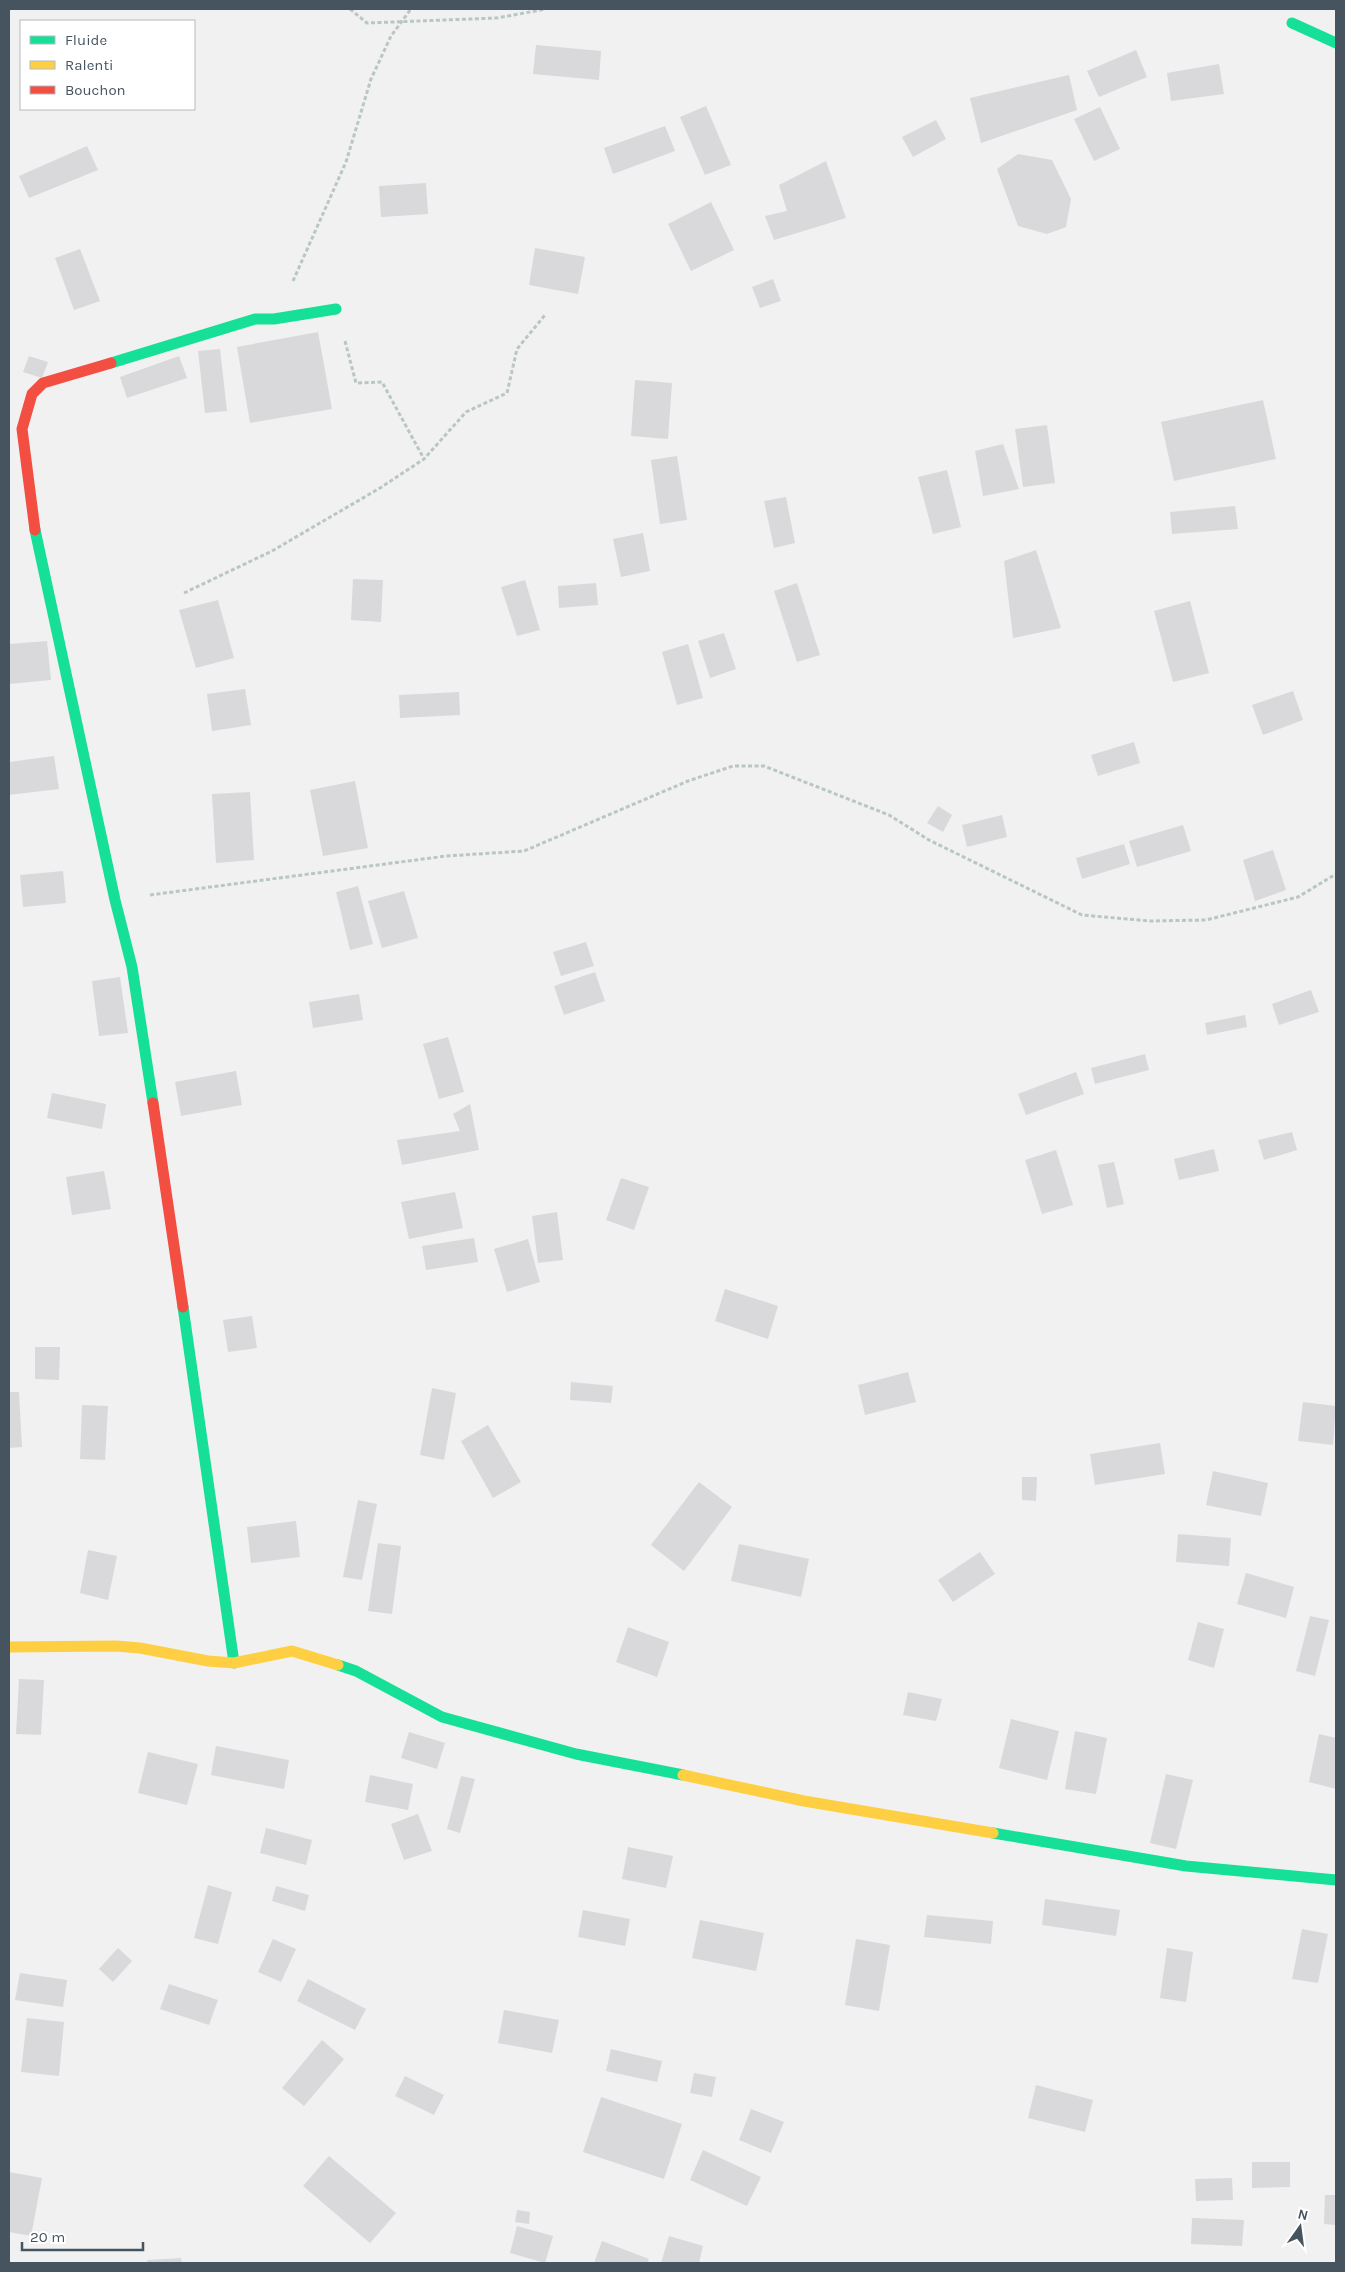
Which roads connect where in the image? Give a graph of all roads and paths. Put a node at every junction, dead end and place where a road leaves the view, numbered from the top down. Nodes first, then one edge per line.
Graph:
1 (350, 9) edge
2 (411, 9) edge
3 (546, 9) edge
4 (401, 22) junction
5 (1292, 22) dead end
6 (1336, 44) edge
7 (336, 309) joint
8 (545, 315) dead end
9 (274, 319) junction
10 (424, 459) junction
11 (184, 594) dead end
12 (1336, 874) edge
13 (115, 900) junction
14 (9, 1647) edge
15 (234, 1663) junction
16 (1336, 1880) edge

1 - 4 path
2 - 4 path
3 - 4 path
4 - 9 path
5 - 6 street
7 - 9 street
7 - 10 path
8 - 10 path
9 - 13 street
10 - 11 path
12 - 13 path
13 - 15 street
14 - 15 street
15 - 16 street

